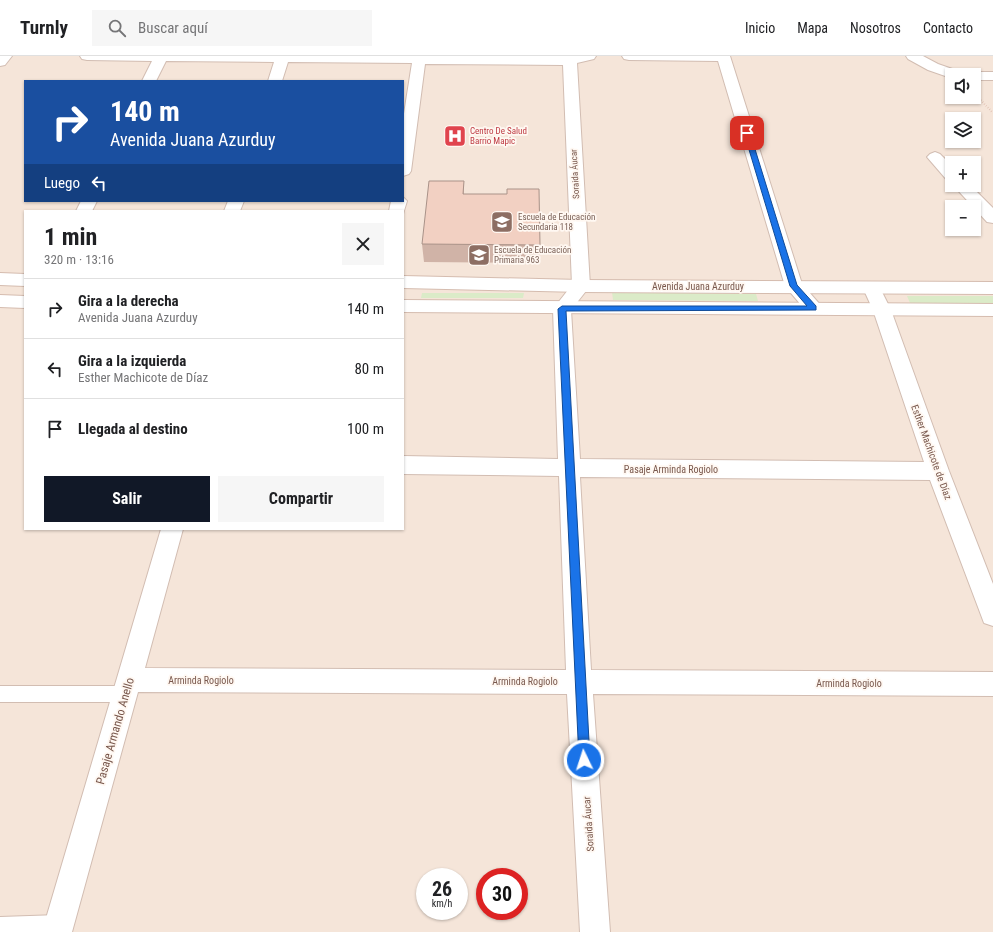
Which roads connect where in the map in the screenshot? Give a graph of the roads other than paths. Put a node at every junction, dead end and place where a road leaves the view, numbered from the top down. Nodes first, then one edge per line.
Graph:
1 (5, 56) edge
2 (87, 56) edge
3 (589, 56) edge
4 (629, 56) edge
5 (724, 56) edge
6 (913, 56) edge
7 (161, 57) edge
8 (282, 58) junction
9 (567, 59) edge
10 (419, 60) junction
11 (0, 62) edge
12 (945, 71) edge
13 (981, 76) edge
14 (993, 76) edge
15 (150, 80) edge
16 (275, 80) edge
17 (935, 157) dead end
18 (404, 164) edge
19 (945, 168) edge
20 (968, 192) edge
21 (993, 218) edge
22 (0, 279) edge
23 (24, 280) edge
24 (404, 282) edge
25 (581, 286) junction
26 (794, 286) junction
27 (872, 288) junction
28 (993, 288) edge
29 (0, 301) edge
30 (24, 302) edge
31 (404, 306) edge
32 (814, 308) junction
33 (562, 309) junction
34 (882, 310) junction
35 (993, 310) edge
36 (404, 465) edge
37 (570, 468) junction
38 (938, 472) junction
39 (172, 530) edge
40 (993, 615) edge
41 (579, 681) junction
42 (993, 684) edge
43 (127, 687) junction
44 (0, 694) edge
45 (0, 927) edge
46 (58, 928) edge
47 (595, 932) edge

1 - 11 street
2 - 7 street
3 - 9 street
4 - 5 street
5 - 26 street
6 - 12 street
7 - 8 street
7 - 15 street
8 - 10 street
8 - 16 street
9 - 10 street
9 - 25 street, Soraida Áucar
10 - 18 street
13 - 14 street
17 - 19 street
20 - 21 street
22 - 23 street
24 - 25 street, Avenida Juana Azurduy
25 - 26 street, Avenida Juana Azurduy
25 - 33 street
26 - 27 street, Avenida Juana Azurduy
26 - 32 street
27 - 28 street, Avenida Juana Azurduy
27 - 34 street, Esther Machicote de Díaz
29 - 30 street
31 - 33 street
32 - 33 street
32 - 34 street
33 - 37 street, Soraida Áucar
34 - 35 street
34 - 38 street, Esther Machicote de Díaz
36 - 37 street, Pasaje Arminda Rogiolo
37 - 38 street, Pasaje Arminda Rogiolo
37 - 41 street, Soraida Áucar
38 - 40 street, Esther Machicote de Díaz
39 - 43 street, Pasaje Armando Anello
41 - 42 street, Arminda Rogiolo
41 - 43 street, Arminda Rogiolo
41 - 47 street, Soraida Áucar
43 - 44 lane
43 - 46 street, Pasaje Armando Anello
45 - 46 lane

